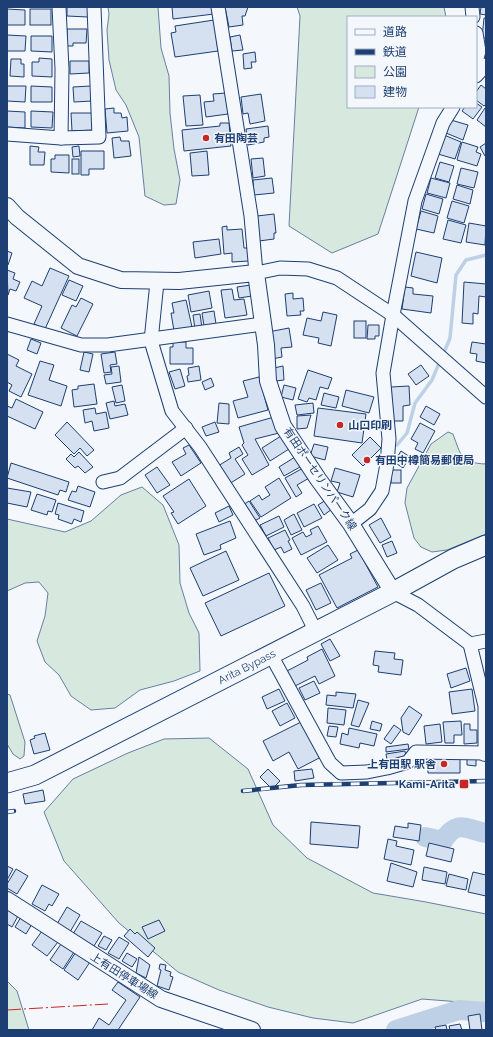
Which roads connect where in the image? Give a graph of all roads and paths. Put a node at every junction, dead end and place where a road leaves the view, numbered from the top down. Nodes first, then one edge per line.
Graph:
1 (60, 7) edge
2 (94, 7) edge
3 (218, 7) edge
4 (477, 39) edge
5 (477, 58) edge
6 (486, 65) edge
7 (477, 75) edge
8 (452, 108) edge
9 (7, 134) edge
10 (61, 138) junction
11 (7, 206) edge
12 (256, 273) junction
13 (157, 282) junction
14 (393, 315) junction
15 (262, 324) junction
16 (8, 327) edge
17 (151, 340) junction
18 (486, 397) edge
19 (186, 428) junction
20 (103, 482) dead end
21 (351, 524) junction
22 (486, 545) edge
23 (392, 592) junction
24 (316, 632) junction
25 (486, 641) edge
26 (470, 644) junction
27 (271, 655) junction
28 (485, 753) edge
29 (7, 783) edge
30 (7, 900) edge
31 (252, 1030) edge

1 - 10 street
2 - 10 street
3 - 12 street
4 - 5 street
6 - 7 street
8 - 14 street
9 - 10 street
11 - 13 main road
12 - 13 main road
12 - 14 street
12 - 15 main road, 有田ポーセリンパーク線
13 - 17 street
14 - 18 street
14 - 21 street
15 - 17 street
15 - 21 main road, 有田ポーセリンパーク線
16 - 17 street
17 - 19 street
19 - 20 street
19 - 24 street
21 - 23 main road, 有田ポーセリンパーク線
22 - 23 highway, Arita Bypass
23 - 24 highway, Arita Bypass
23 - 26 street
24 - 27 highway, Arita Bypass
25 - 26 street
26 - 28 street
27 - 28 street
27 - 29 highway, Arita Bypass
30 - 31 main road, 上有田停車場線

